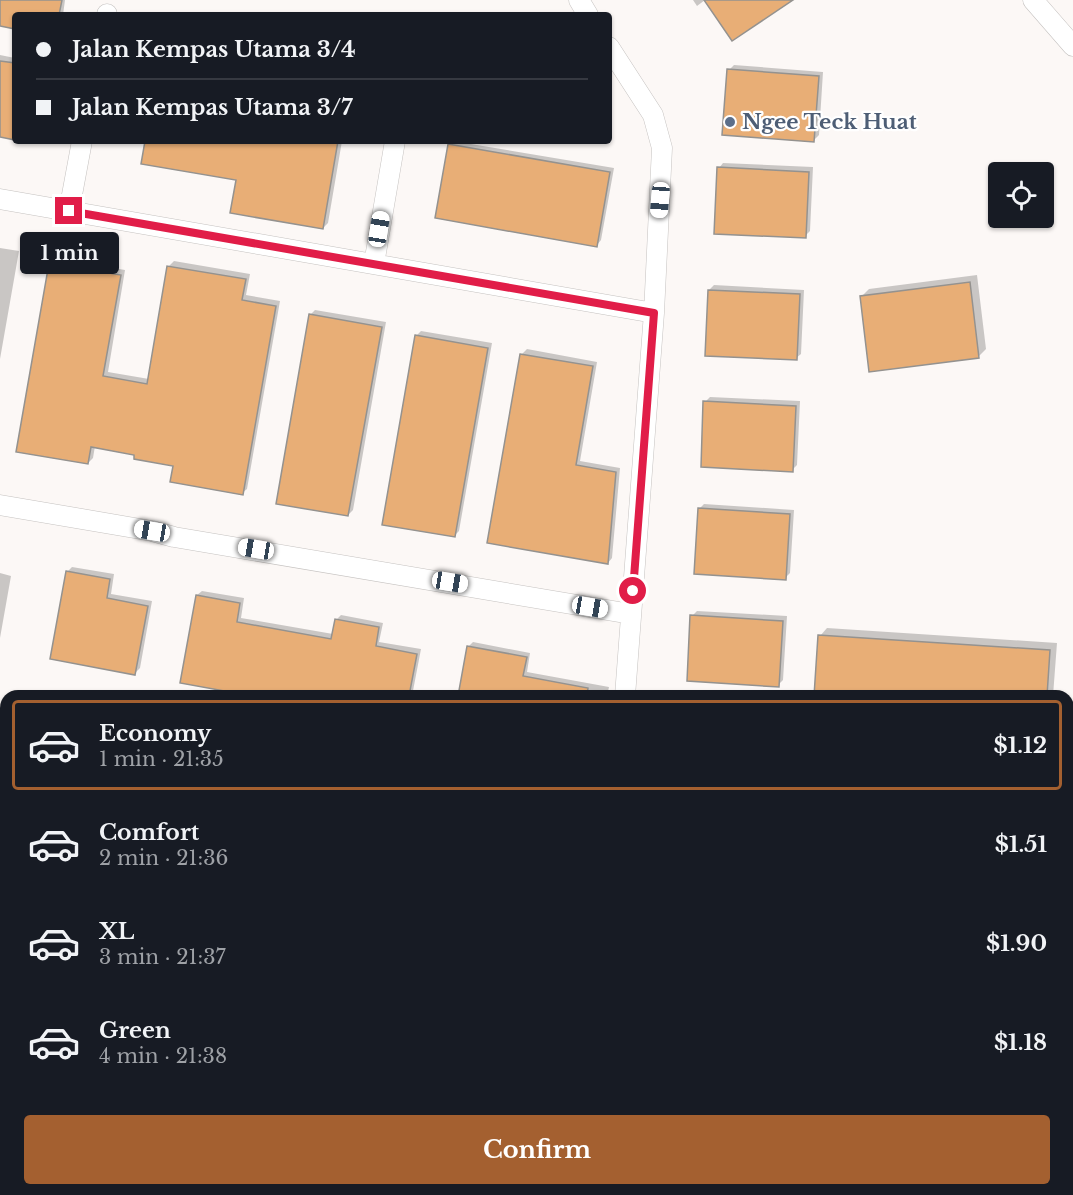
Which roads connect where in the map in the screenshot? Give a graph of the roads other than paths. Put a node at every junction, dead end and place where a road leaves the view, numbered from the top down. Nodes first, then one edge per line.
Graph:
1 (1033, 0) edge
2 (1073, 46) edge
3 (612, 52) edge
4 (81, 144) edge
5 (394, 144) edge
6 (0, 199) edge
7 (69, 211) junction
8 (374, 264) junction
9 (654, 313) junction
10 (0, 505) edge
11 (631, 614) junction
12 (625, 690) edge

1 - 2 street
3 - 9 street
4 - 7 street
5 - 8 street
6 - 7 street
7 - 8 street
8 - 9 street
9 - 11 street
10 - 11 street
11 - 12 street

